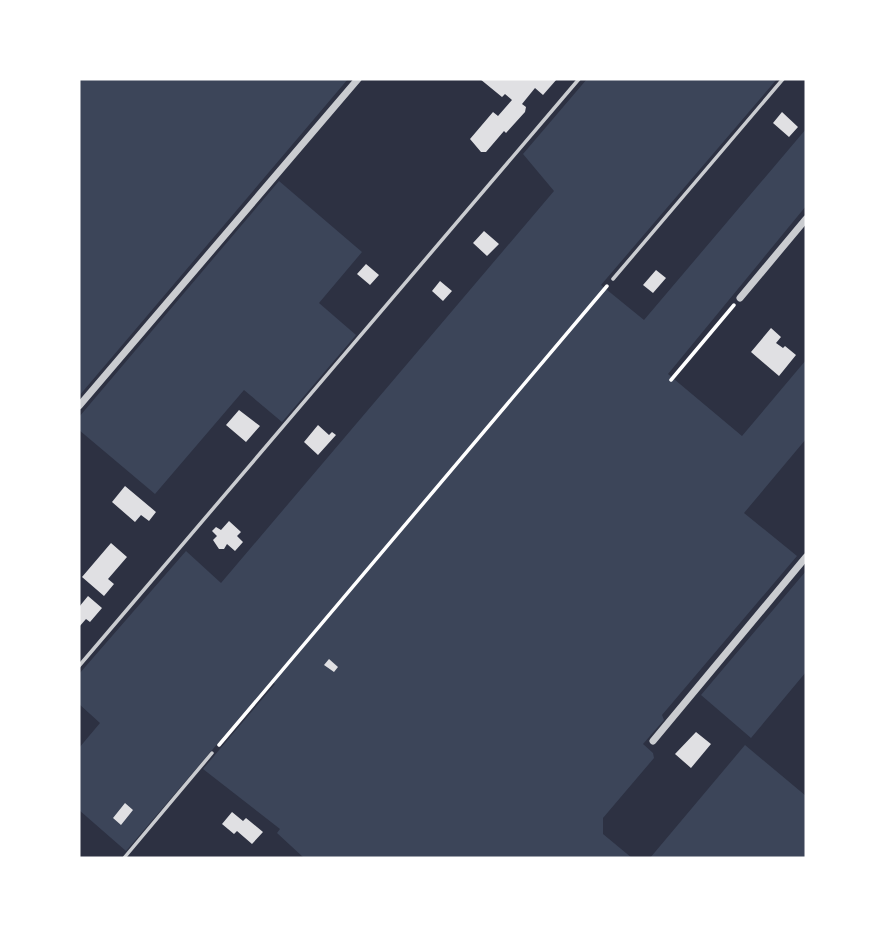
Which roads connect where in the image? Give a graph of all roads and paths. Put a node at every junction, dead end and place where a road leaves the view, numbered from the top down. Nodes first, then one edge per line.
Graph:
1 (358, 79) edge
2 (579, 79) edge
3 (783, 79) edge
4 (806, 219) edge
5 (613, 279) joint
6 (740, 298) joint
7 (671, 380) dead end
8 (79, 406) edge
9 (806, 556) edge
10 (79, 666) edge
11 (653, 741) dead end
12 (212, 753) joint
13 (124, 858) edge

1 - 8 street
2 - 10 lane
3 - 5 lane
4 - 6 street
5 - 12 path
6 - 7 path
9 - 11 street
12 - 13 lane

